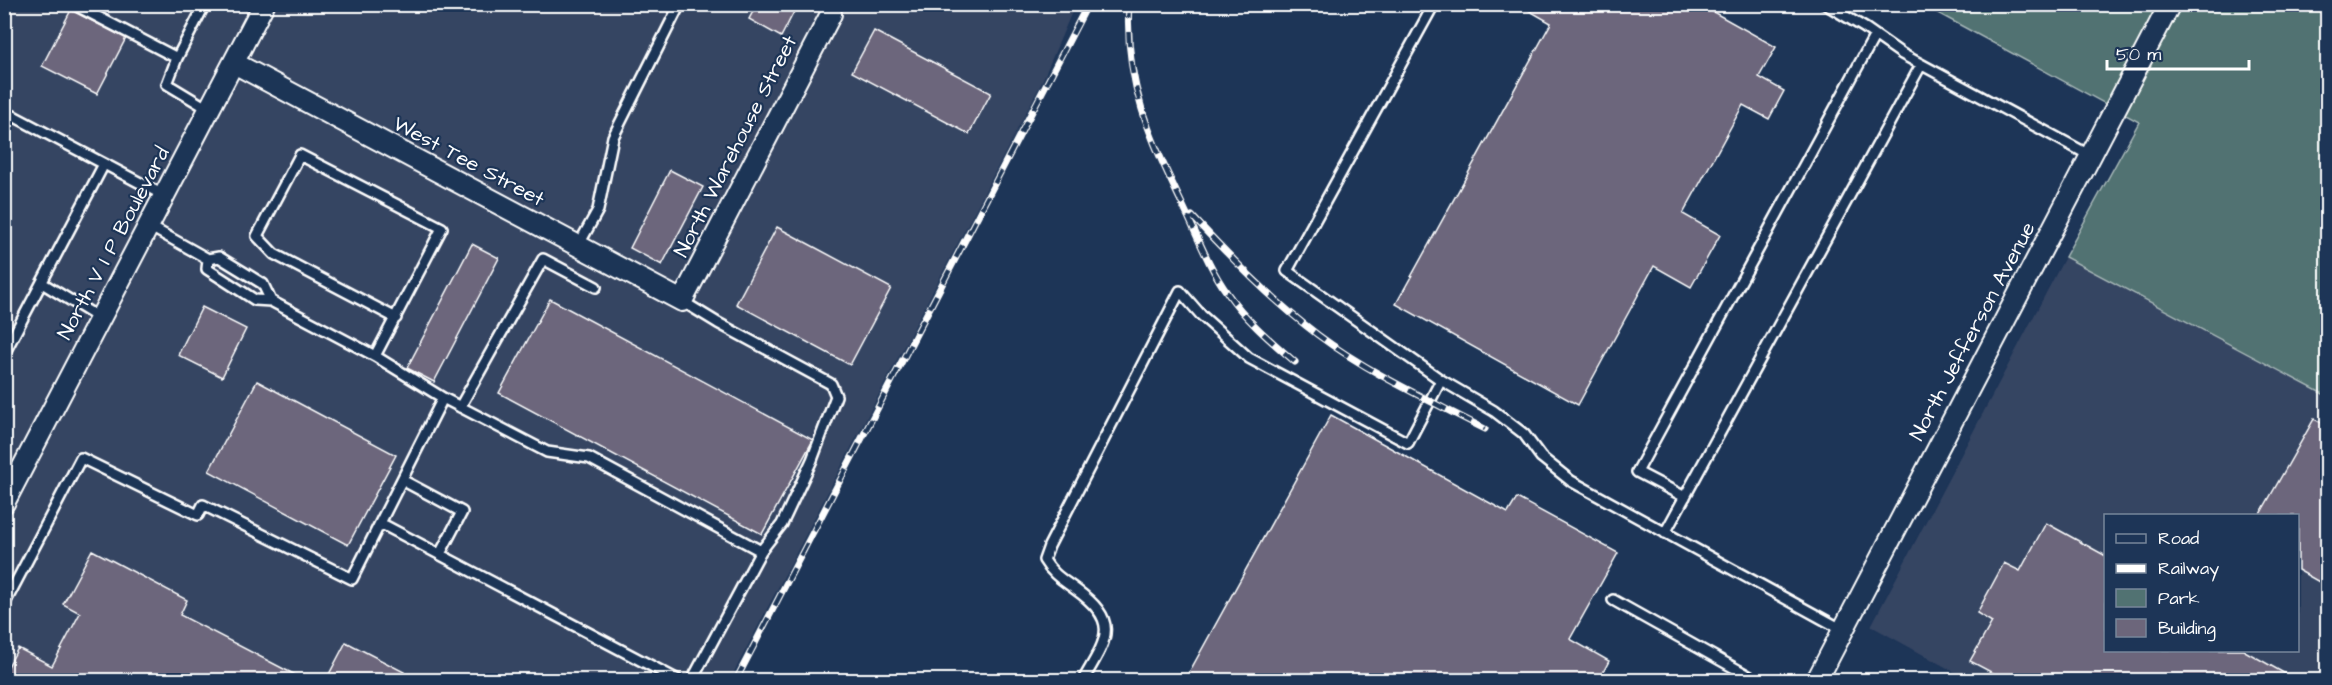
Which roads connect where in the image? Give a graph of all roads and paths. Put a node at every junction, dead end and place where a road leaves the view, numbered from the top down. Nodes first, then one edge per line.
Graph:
1 (73, 4) edge
2 (205, 4) edge
3 (264, 4) edge
4 (680, 4) edge
5 (1434, 4) edge
6 (1825, 4) edge
7 (2170, 4) edge
8 (831, 14) dead end
9 (1875, 35) junction
10 (177, 58) junction
11 (234, 63) junction
12 (1921, 65) junction
13 (210, 110) junction
14 (4, 111) edge
15 (2091, 156) junction
16 (104, 164) junction
17 (165, 196) junction
18 (149, 226) junction
19 (578, 246) junction
20 (208, 259) junction
21 (42, 283) junction
22 (596, 287) dead end
23 (271, 301) junction
24 (682, 301) junction
25 (396, 318) junction
26 (100, 319) junction
27 (4, 354) edge
28 (375, 356) junction
29 (1441, 380) junction
30 (443, 398) junction
31 (460, 407) junction
32 (402, 480) junction
33 (1685, 497) junction
34 (4, 503) edge
35 (380, 523) junction
36 (1665, 534) junction
37 (761, 550) junction
38 (440, 554) junction
39 (1613, 600) dead end
40 (4, 605) edge
41 (1843, 630) junction
42 (678, 681) edge
43 (692, 681) edge
44 (1083, 681) edge
45 (1756, 681) edge
46 (1817, 681) edge

1 - 10 lane
2 - 10 lane
3 - 11 street, North V I P Boulevard
4 - 19 lane
5 - 29 lane
6 - 9 lane
7 - 15 street, North Jefferson Avenue
8 - 24 street, North Warehouse Street
9 - 12 lane
9 - 33 lane
10 - 13 lane
11 - 13 street, North V I P Boulevard
11 - 19 street, West Tee Street
12 - 15 lane
12 - 33 lane
13 - 17 street, North V I P Boulevard
14 - 16 lane
15 - 41 street, North Jefferson Avenue
16 - 17 lane
16 - 21 lane
17 - 18 street, North V I P Boulevard
18 - 20 lane
18 - 26 street, North V I P Boulevard
19 - 24 street, West Tee Street
20 - 23 lane
20 - 23 lane
21 - 26 lane
21 - 27 lane
22 - 31 lane
23 - 28 lane
24 - 37 lane
25 - 25 lane
25 - 28 lane
26 - 34 street, North V I P Boulevard
28 - 30 lane
29 - 36 lane
29 - 44 lane
30 - 31 lane
30 - 32 lane
31 - 37 lane
32 - 35 lane
32 - 38 lane
33 - 36 lane
35 - 38 lane
35 - 40 lane
36 - 41 lane
37 - 43 lane
38 - 42 lane
39 - 45 lane
41 - 46 street, North Jefferson Avenue

